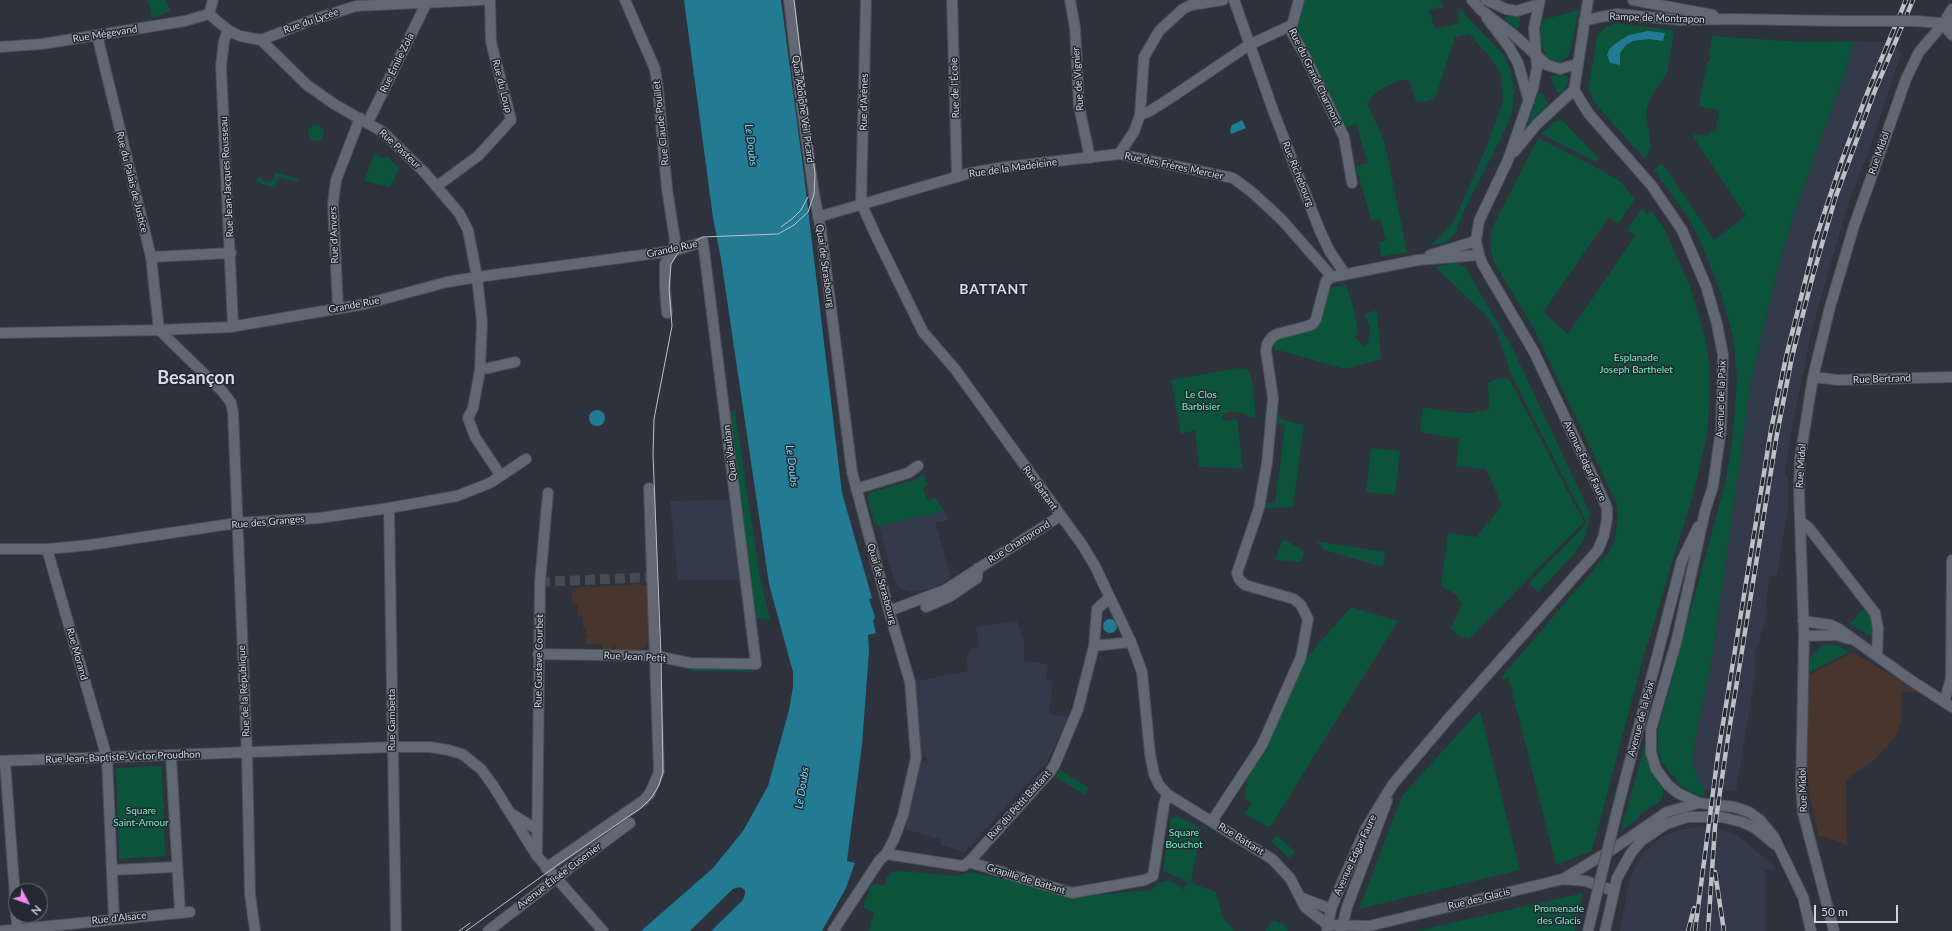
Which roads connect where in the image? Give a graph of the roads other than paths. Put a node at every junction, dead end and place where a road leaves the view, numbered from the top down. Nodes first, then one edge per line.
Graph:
1 (213, 0) edge
2 (482, 0) edge
3 (490, 0) edge
4 (625, 0) edge
5 (789, 0) edge
6 (866, 0) edge
7 (952, 0) edge
8 (1070, 0) edge
9 (1224, 0) edge
10 (1234, 0) edge
11 (1299, 0) edge
12 (1472, 0) edge
13 (1486, 0) edge
14 (1588, 0) edge
15 (1633, 0) edge
16 (1540, 2) edge
17 (1670, 3) edge
18 (426, 4) junction
19 (1181, 4) edge
20 (1481, 10) junction
21 (1952, 10) edge
22 (209, 14) junction
23 (1730, 19) junction
24 (1584, 22) junction
25 (1948, 24) edge
26 (1292, 25) junction
27 (228, 30) junction
28 (97, 35) junction
29 (1952, 35) edge
30 (260, 40) junction
31 (1249, 45) junction
32 (0, 47) edge
33 (1536, 55) junction
34 (1577, 64) junction
35 (1574, 90) junction
36 (1529, 101) junction
37 (1140, 115) junction
38 (364, 120) junction
39 (1119, 154) junction
40 (1090, 158) junction
41 (1508, 160) junction
42 (957, 177) junction
43 (1352, 183) dead end
44 (437, 186) junction
45 (862, 203) junction
46 (818, 217) junction
47 (1476, 241) junction
48 (703, 242) joint
49 (673, 251) junction
50 (231, 253) junction
51 (1479, 255) junction
52 (151, 257) junction
53 (1418, 260) junction
54 (1345, 274) junction
55 (1332, 276) junction
56 (477, 277) junction
57 (338, 308) junction
58 (667, 312) dead end
59 (233, 326) junction
60 (159, 330) junction
61 (0, 333) edge
62 (515, 362) dead end
63 (480, 370) junction
64 (1813, 377) junction
65 (1952, 377) edge
66 (526, 459) dead end
67 (918, 466) dead end
68 (501, 476) junction
69 (649, 488) dead end
70 (856, 490) junction
71 (548, 493) dead end
72 (389, 508) junction
73 (1705, 511) junction
74 (1060, 516) junction
75 (1800, 521) junction
76 (236, 523) junction
77 (0, 549) edge
78 (47, 549) junction
79 (1952, 560) edge
80 (978, 568) junction
81 (1109, 598) junction
82 (926, 607) dead end
83 (889, 611) junction
84 (1803, 621) junction
85 (1804, 636) junction
86 (1131, 642) junction
87 (1860, 644) junction
88 (1094, 646) junction
89 (538, 654) junction
90 (1877, 655) junction
91 (656, 656) junction
92 (756, 664) joint
93 (1948, 704) edge
94 (393, 747) junction
95 (247, 754) junction
96 (171, 756) junction
97 (107, 758) junction
98 (2, 761) edge
99 (1393, 784) junction
100 (1167, 794) junction
101 (1699, 803) junction
102 (509, 813) junction
103 (1212, 821) junction
104 (630, 823) dead end
105 (536, 829) junction
106 (1782, 852) junction
107 (886, 854) junction
108 (537, 856) junction
109 (968, 862) junction
110 (176, 867) junction
111 (546, 868) junction
112 (112, 870) junction
113 (555, 878) junction
114 (1563, 879) junction
115 (13, 883) edge
116 (1614, 891) junction
117 (1302, 898) junction
118 (1331, 909) junction
119 (180, 912) junction
120 (190, 912) dead end
121 (114, 919) junction
122 (1589, 926) edge
123 (1327, 928) edge
124 (1342, 928) edge
125 (18, 930) edge
126 (0, 931) edge
127 (254, 931) edge
128 (396, 931) edge
129 (488, 931) edge
130 (603, 931) edge
131 (833, 931) edge
132 (1605, 931) edge
133 (1811, 931) edge
134 (1834, 931) edge

1 - 22 street
2 - 18 street, Rue du Lycée
3 - 44 street, Rue du Loup
4 - 49 street, Rue Claude Pouillet
5 - 46 street, Quai Adolphe Veil Picard
6 - 45 street, Rue d'Arènes
7 - 42 street, Rue de l'École
8 - 40 street, Rue de Vignier
9 - 19 street
10 - 31 street, Rue Richebourg
11 - 26 street
12 - 20 street
13 - 16 street
14 - 24 street
15 - 17 street, Rampe de Montrapon
16 - 33 street
17 - 23 street, Rampe de Montrapon
18 - 30 street, Rue du Lycée
18 - 38 street, Rue Émile Zola
19 - 37 street
20 - 33 street
20 - 36 street
21 - 25 street, Rue Midol
22 - 27 street
22 - 28 street, Rue Mégevand
23 - 24 street, Rampe de Montrapon
23 - 25 street, Rampe de Montrapon, bridge
24 - 34 street
25 - 29 street
25 - 64 street, Rue Midol
26 - 31 street, Rue du Grand Charmont
26 - 43 street, Rue du Grand Charmont
27 - 30 street
27 - 50 street, Rue Jean-Jacques Rousseau
28 - 32 street, Rue Mégevand
28 - 52 street, Rue du Palais de Justice
30 - 38 street, Rue Pasteur
31 - 37 street, Rue du Grand Charmont
31 - 54 street, Rue Richebourg
33 - 34 street
33 - 36 street
34 - 35 street
35 - 41 street
35 - 73 street, Avenue de la Paix
36 - 41 street
37 - 39 street
38 - 44 street, Rue Pasteur
38 - 57 street, Rue d'Anvers
39 - 40 street, Rue de la Madeleine
39 - 55 street, Rue des Frères Mercier
40 - 42 street, Rue de la Madeleine
41 - 47 street, Avenue Edgar Faure
42 - 45 street, Rue de la Madeleine
44 - 56 street, Rue Pasteur
45 - 46 street, Rue de la Madeleine
45 - 74 street, Rue Battant
46 - 70 street, Quai de Strasbourg
47 - 51 street, Avenue Edgar Faure
47 - 53 street
48 - 49 street, Grande Rue
48 - 92 street, Quai Vauban
49 - 56 street, Grande Rue
49 - 58 street
50 - 52 street
50 - 59 street, Rue Jean-Jacques Rousseau
51 - 53 street
51 - 99 street, Avenue Edgar Faure
52 - 60 street, Rue du Palais de Justice
53 - 54 street
54 - 55 street
55 - 103 street
56 - 57 street, Grande Rue
56 - 63 street, Rue Pasteur
57 - 59 street, Grande Rue
59 - 60 street, Grande Rue
60 - 61 street, Grande Rue
60 - 76 street, Rue de la République
62 - 63 street
63 - 68 street, Rue Pasteur
64 - 65 street, Rue Bertrand
64 - 75 street, Rue Midol
66 - 68 street, Rue des Granges
67 - 70 street
68 - 72 street, Rue des Granges
69 - 91 street
70 - 83 street, Quai de Strasbourg
71 - 89 street, Rue Gustave Courbet
72 - 76 street, Rue des Granges
72 - 94 street, Rue Gambetta
73 - 101 street, Avenue de la Paix
73 - 122 street, Avenue de la Paix, bridge
74 - 80 street, Rue Champrond
74 - 81 street, Rue Battant
75 - 84 street, Rue Midol
75 - 90 street
76 - 78 street, Rue des Granges
76 - 95 street, Rue de la République
77 - 78 street, Rue des Granges
78 - 97 street, Rue Morand
79 - 93 street
80 - 82 street, Rue Champrond
80 - 83 street, Rue Champrond
81 - 86 street, Rue Battant
81 - 88 street, Rue du Petit Battant
83 - 107 street, Quai de Strasbourg
84 - 85 street, Rue Midol
84 - 87 street
85 - 87 street
85 - 134 street, Rue Midol
86 - 88 street
86 - 100 street, Rue Battant
87 - 90 street
88 - 109 street, Rue du Petit Battant
89 - 91 street, Rue Jean Petit
89 - 105 street, Rue Gustave Courbet
90 - 93 street
91 - 92 street, Rue Jean Petit
91 - 111 street
94 - 95 street, Rue Jean-Baptiste-Victor Proudhon
94 - 102 street, Rue Jean-Baptiste-Victor Proudhon
94 - 128 street, Rue Gambetta
95 - 96 street, Rue Jean-Baptiste-Victor Proudhon
95 - 127 street, Rue de la République
96 - 97 street, Rue Jean-Baptiste-Victor Proudhon
96 - 110 street
97 - 98 street, Rue Jean-Baptiste-Victor Proudhon
97 - 112 street, Rue Morand
98 - 115 street
99 - 118 street, Avenue Edgar Faure
99 - 124 street, Avenue Edgar Faure
100 - 103 street, Rue Battant
100 - 109 street, Grapille de Battant
101 - 106 street
101 - 114 street
102 - 105 street
102 - 108 street, Rue Jean-Baptiste-Victor Proudhon
103 - 117 street, Rue Battant
104 - 113 street, Avenue Élisée Cusenier
105 - 108 street, Rue Gustave Courbet
106 - 116 street
106 - 133 street
107 - 109 street
107 - 131 street, Quai de Strasbourg
108 - 111 street, Rue Jean-Baptiste-Victor Proudhon
110 - 112 street
110 - 119 street
111 - 113 street, Rue Jean-Baptiste-Victor Proudhon
112 - 121 street, Rue Morand
113 - 129 street, Avenue Élisée Cusenier
113 - 130 street, Rue Jean-Baptiste-Victor Proudhon
114 - 116 street, Rue des Glacis
114 - 124 street, Rue des Glacis
116 - 132 street
117 - 118 street
117 - 123 street, Rue Battant
118 - 123 street, Avenue Edgar Faure
118 - 124 street
119 - 120 street, Rue d'Alsace
119 - 121 street, Rue d'Alsace
121 - 125 street, Rue d'Alsace
123 - 124 street, Rue des Glacis
125 - 126 street, Rue d'Alsace

